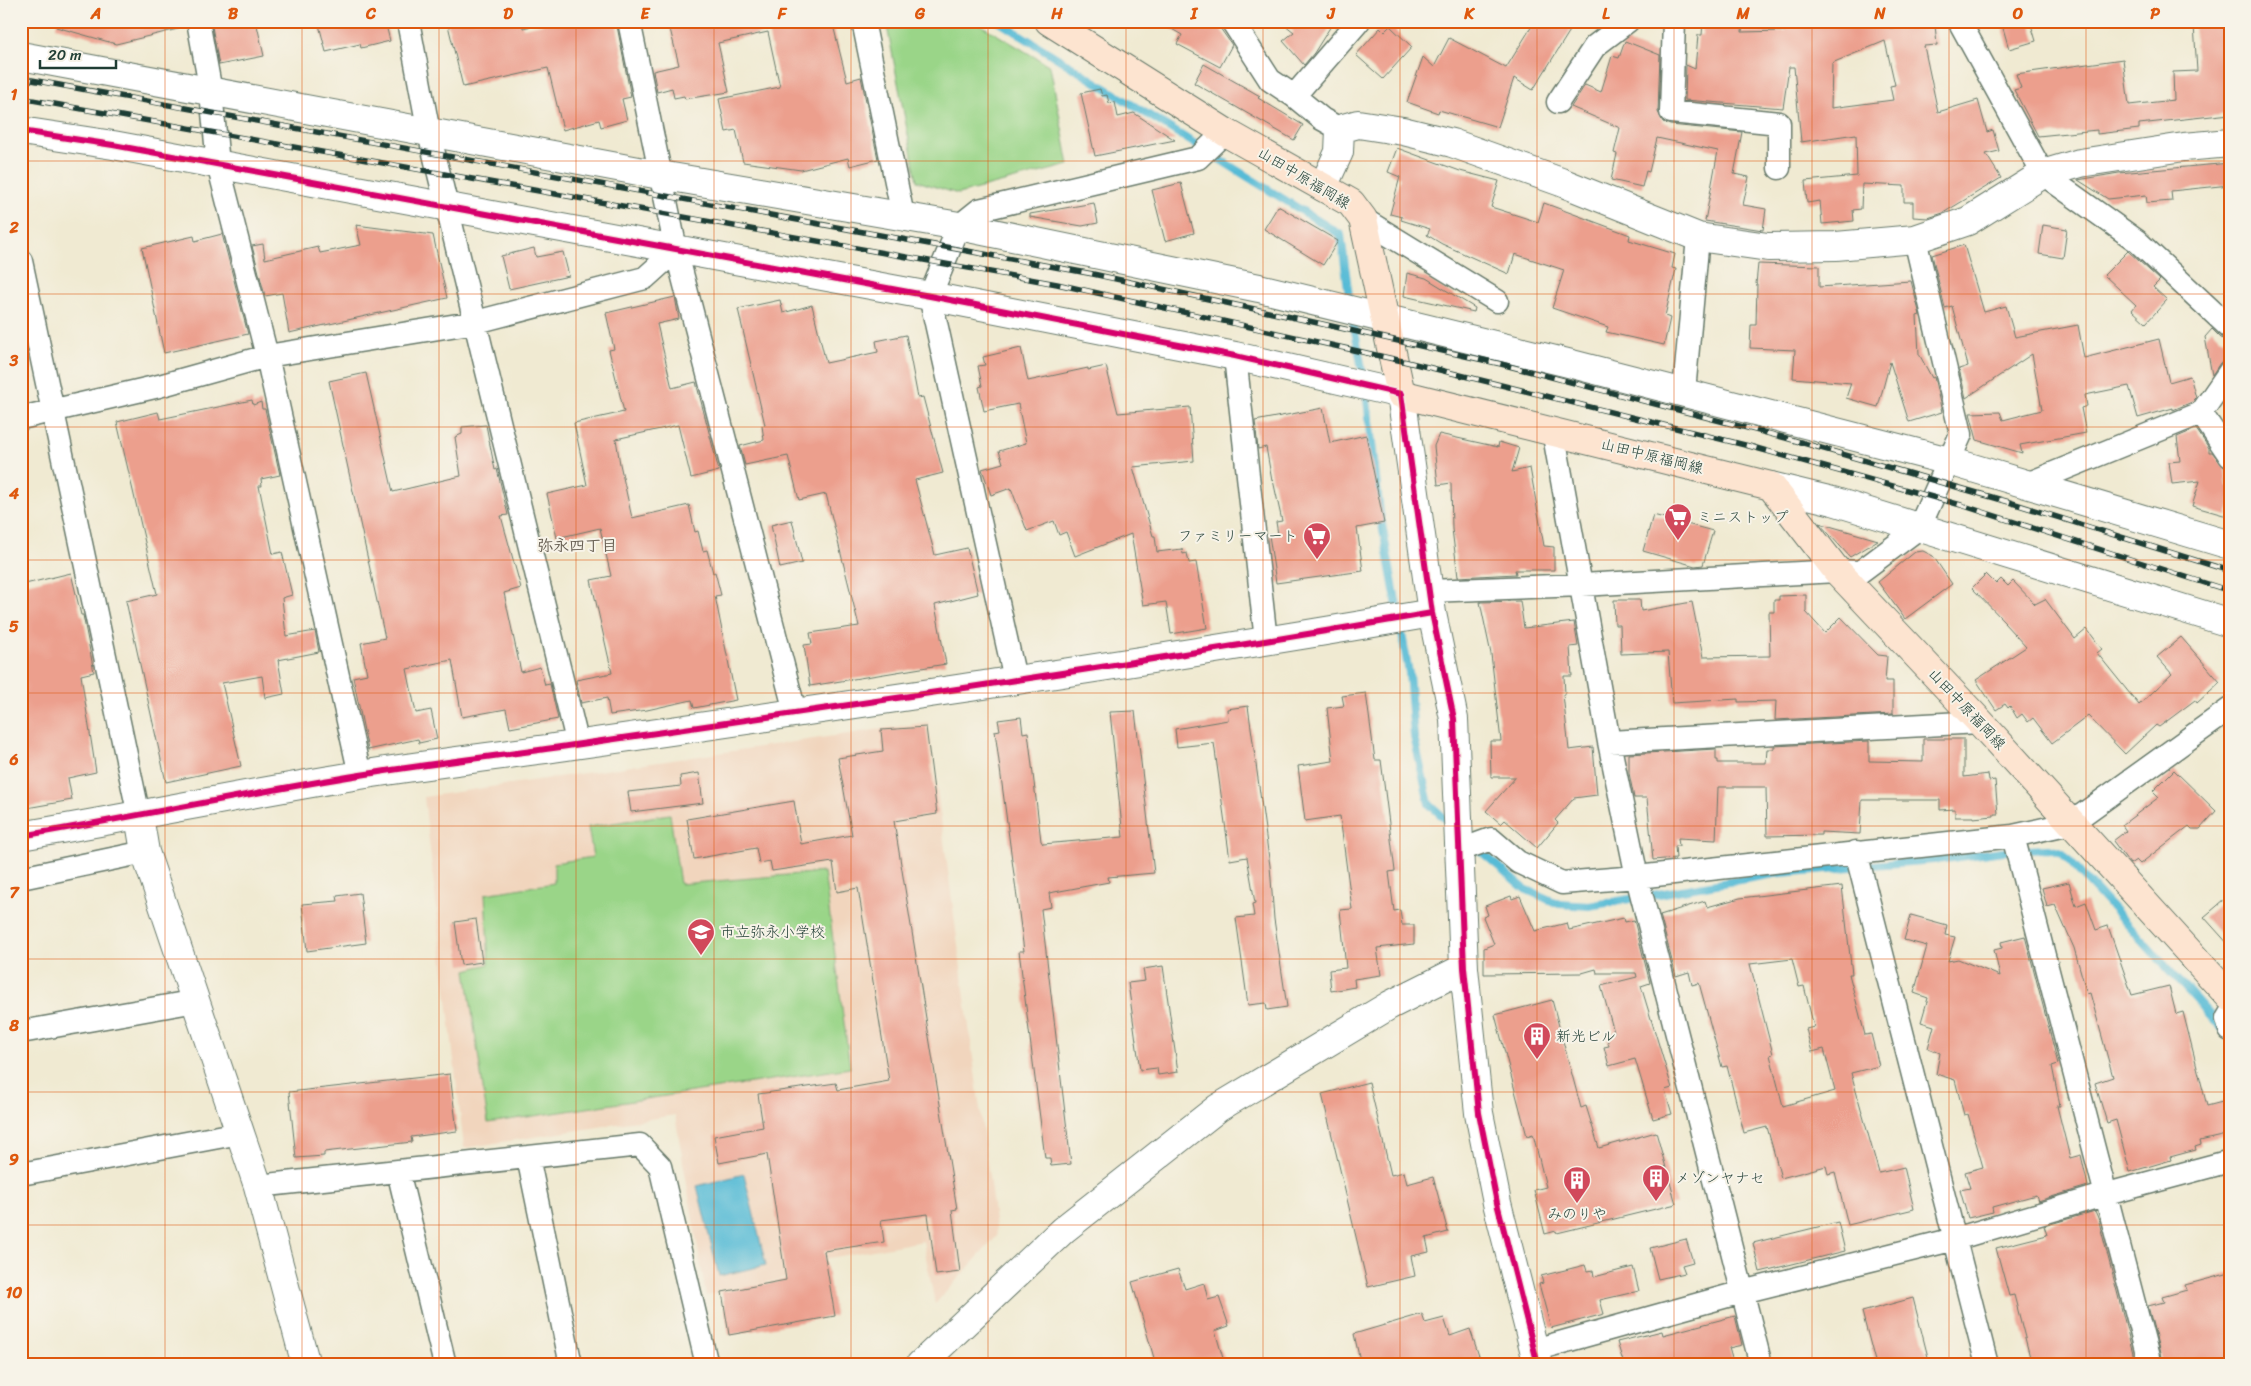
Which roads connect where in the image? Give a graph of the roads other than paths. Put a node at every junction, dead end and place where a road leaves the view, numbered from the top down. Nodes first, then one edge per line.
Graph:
1 (198, 21) edge
2 (408, 21) edge
3 (629, 21) edge
4 (863, 21) edge
5 (1049, 21) edge
6 (1232, 21) edge
7 (1359, 21) edge
8 (1628, 21) edge
9 (1674, 21) edge
10 (1959, 21) edge
11 (21, 56) edge
12 (211, 92) junction
13 (1294, 96) junction
14 (1558, 102) dead end
15 (1340, 129) junction
16 (21, 131) edge
17 (1225, 132) junction
18 (429, 133) junction
19 (2230, 143) edge
20 (218, 164) junction
21 (1780, 168) dead end
22 (2043, 174) junction
23 (660, 175) junction
24 (1323, 187) junction
25 (448, 207) junction
26 (903, 216) junction
27 (1363, 219) junction
28 (959, 226) junction
29 (1698, 238) junction
30 (1915, 239) junction
31 (676, 250) junction
32 (21, 261) edge
33 (930, 296) junction
34 (1497, 302) dead end
35 (1374, 315) junction
36 (476, 322) junction
37 (2230, 328) edge
38 (267, 356) junction
39 (1235, 356) junction
40 (2230, 371) edge
41 (1684, 392) junction
42 (1401, 394) junction
43 (53, 410) junction
44 (2201, 413) junction
45 (21, 418) edge
46 (1554, 430) junction
47 (2230, 456) edge
48 (1949, 461) junction
49 (2027, 484) junction
50 (1771, 486) junction
51 (1919, 528) junction
52 (2230, 545) edge
53 (1837, 571) junction
54 (1581, 585) junction
55 (1424, 607) junction
56 (2230, 623) edge
57 (1266, 642) junction
58 (1015, 679) junction
59 (2230, 709) edge
60 (795, 712) junction
61 (1980, 722) junction
62 (1609, 742) junction
63 (578, 745) junction
64 (360, 775) junction
65 (139, 816) junction
66 (2071, 823) junction
67 (21, 836) edge
68 (2013, 836) junction
69 (1464, 849) junction
70 (145, 852) junction
71 (1856, 852) junction
72 (1637, 877) junction
73 (21, 878) edge
74 (1464, 968) junction
75 (196, 1001) junction
76 (2229, 1015) edge
77 (21, 1032) edge
78 (240, 1133) junction
79 (528, 1157) junction
80 (2230, 1161) edge
81 (398, 1171) junction
82 (21, 1174) edge
83 (258, 1186) junction
84 (2107, 1194) junction
85 (1955, 1239) junction
86 (1742, 1292) junction
87 (1536, 1358) edge
88 (306, 1365) edge
89 (445, 1365) edge
90 (571, 1365) edge
91 (707, 1365) edge
92 (920, 1365) edge
93 (1761, 1365) edge
94 (1987, 1365) edge
95 (2150, 1365) edge

1 - 12 street
2 - 18 street
3 - 23 street
4 - 26 street
5 - 17 main road, 山田中原福岡線
6 - 13 street
7 - 13 street
8 - 14 street
9 - 21 street
10 - 22 street
11 - 12 street
12 - 18 street
12 - 20 street
13 - 15 street
15 - 24 street
15 - 29 street
16 - 20 street
17 - 24 main road, 山田中原福岡線
17 - 28 street
18 - 23 street
18 - 25 street
19 - 22 street
20 - 25 street
20 - 38 street
22 - 30 street
22 - 37 street
23 - 26 street
23 - 31 street
24 - 27 main road, 山田中原福岡線
25 - 31 street
25 - 36 street
26 - 28 street
27 - 34 street
27 - 35 main road, 山田中原福岡線
28 - 33 street
28 - 35 street
29 - 30 street
29 - 41 street
30 - 48 street
31 - 33 street
31 - 36 street
31 - 60 street
32 - 43 street
33 - 39 street
33 - 58 street
35 - 41 street
35 - 42 main road, 山田中原福岡線
36 - 38 street
36 - 63 street
38 - 43 street
38 - 64 street
39 - 42 street
39 - 57 street
40 - 44 street
41 - 48 street
42 - 46 main road, 山田中原福岡線
42 - 55 street
43 - 45 street
43 - 65 street
44 - 47 street
44 - 49 street
46 - 50 main road, 山田中原福岡線
46 - 54 street
48 - 49 street
48 - 51 street
49 - 52 street
50 - 51 street
50 - 53 main road, 山田中原福岡線
51 - 53 street
51 - 56 street
53 - 54 street
53 - 61 main road, 山田中原福岡線
54 - 55 street
54 - 62 street
55 - 57 street
55 - 69 street
57 - 58 street
58 - 60 street
59 - 66 street
60 - 63 street
61 - 62 street
61 - 66 main road, 山田中原福岡線
62 - 72 street
63 - 64 street
64 - 65 street
65 - 67 street
65 - 70 street
66 - 68 street
66 - 76 main road, 山田中原福岡線
68 - 71 street
68 - 84 street
69 - 72 street
69 - 74 street
70 - 73 street
70 - 75 street
71 - 72 street
71 - 85 street
72 - 86 street
74 - 87 street
74 - 92 street
75 - 77 street
75 - 78 street
78 - 82 street
78 - 83 street
79 - 81 street
79 - 90 street
79 - 91 street
80 - 84 street
81 - 83 street
81 - 89 street
83 - 88 street
84 - 85 street
84 - 95 street
85 - 86 street
85 - 94 street
86 - 87 street
86 - 93 street

